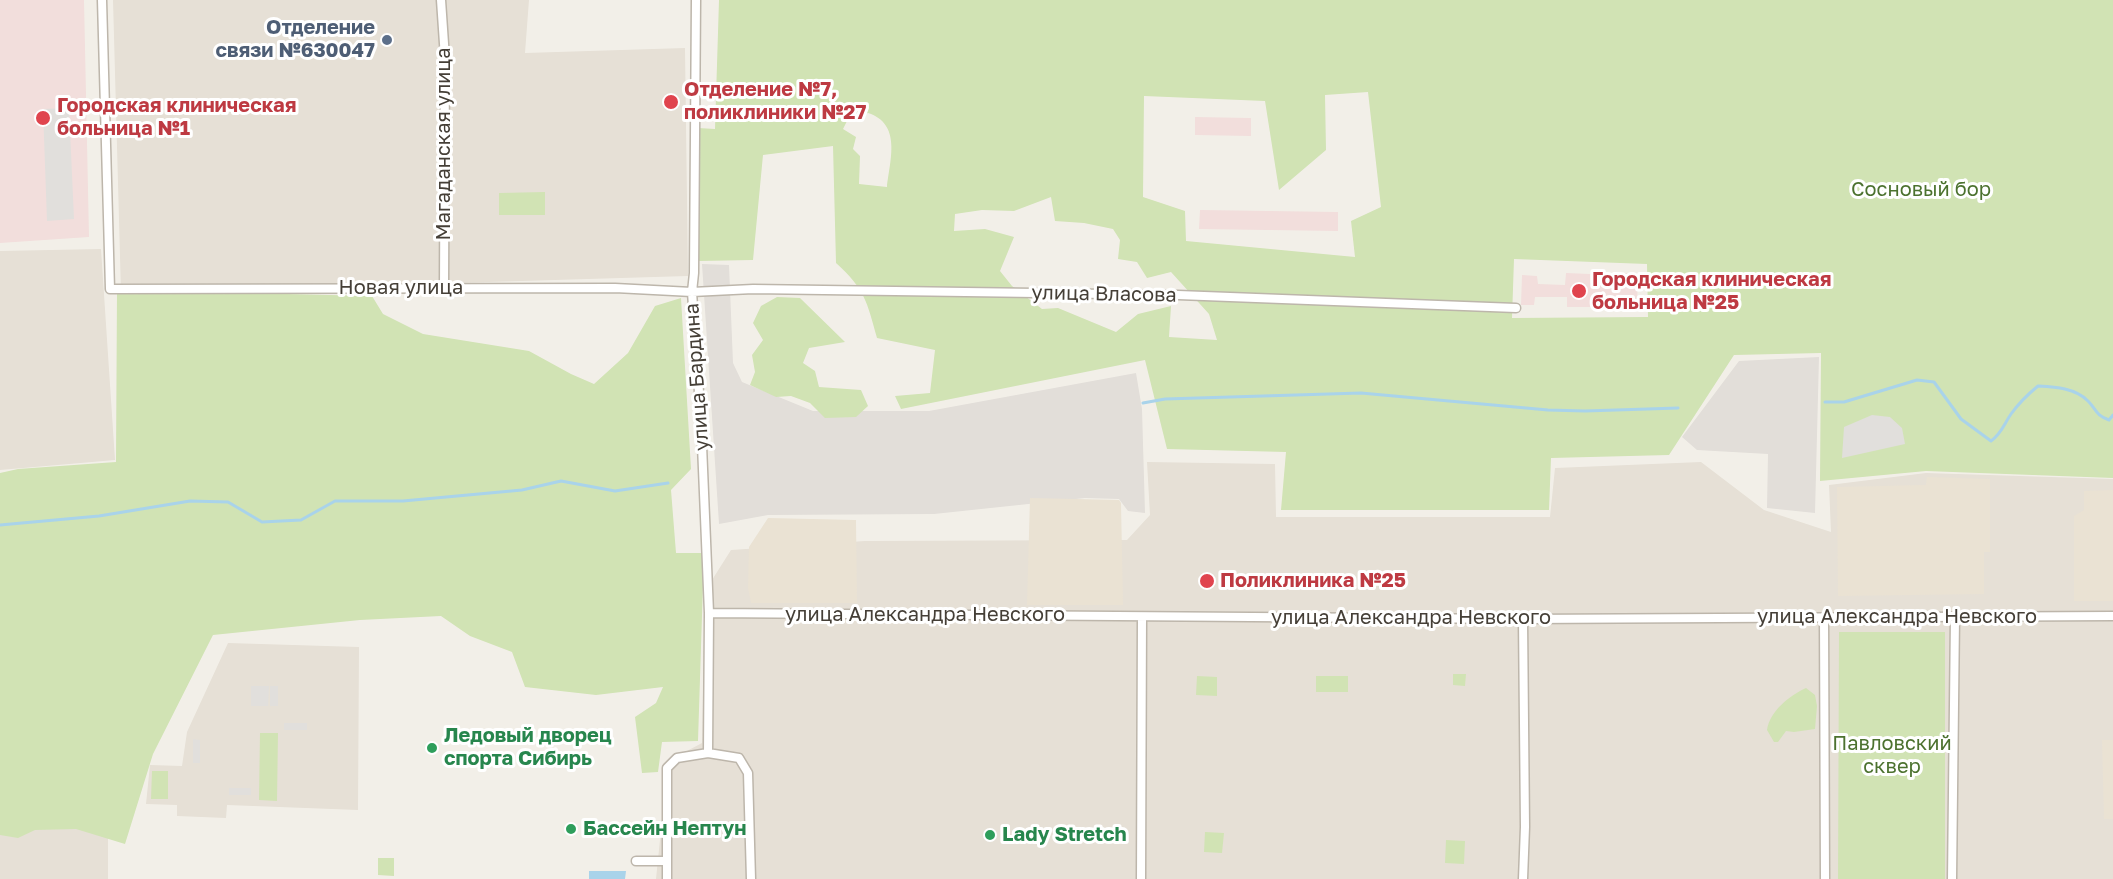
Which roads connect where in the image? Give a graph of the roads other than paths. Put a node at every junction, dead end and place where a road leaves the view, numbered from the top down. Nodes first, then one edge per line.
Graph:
1 (102, 0) edge
2 (441, 0) edge
3 (696, 0) edge
4 (444, 288) junction
5 (692, 292) junction
6 (1516, 308) dead end
7 (709, 613) junction
8 (2113, 616) edge
9 (1142, 617) junction
10 (1824, 617) junction
11 (1955, 617) junction
12 (1523, 619) junction
13 (708, 753) junction
14 (636, 861) dead end
15 (667, 861) junction
16 (667, 879) edge
17 (751, 879) edge
18 (1142, 879) edge
19 (1523, 879) edge
20 (1825, 879) edge
21 (1952, 879) edge

1 - 4 street, Новая улица
2 - 4 street, Магаданская улица
3 - 5 street, улица Бардина
4 - 5 street, Новая улица
5 - 6 street, улица Власова
5 - 7 street, улица Бардина
7 - 9 street, улица Александра Невского
7 - 13 street, улица Бардина
8 - 11 street, улица Александра Невского
9 - 12 street, улица Александра Невского
9 - 18 street
10 - 11 street, улица Александра Невского
10 - 12 street, улица Александра Невского
10 - 20 street
11 - 21 street
12 - 19 street
13 - 15 street
13 - 17 street
14 - 15 street
15 - 16 street

